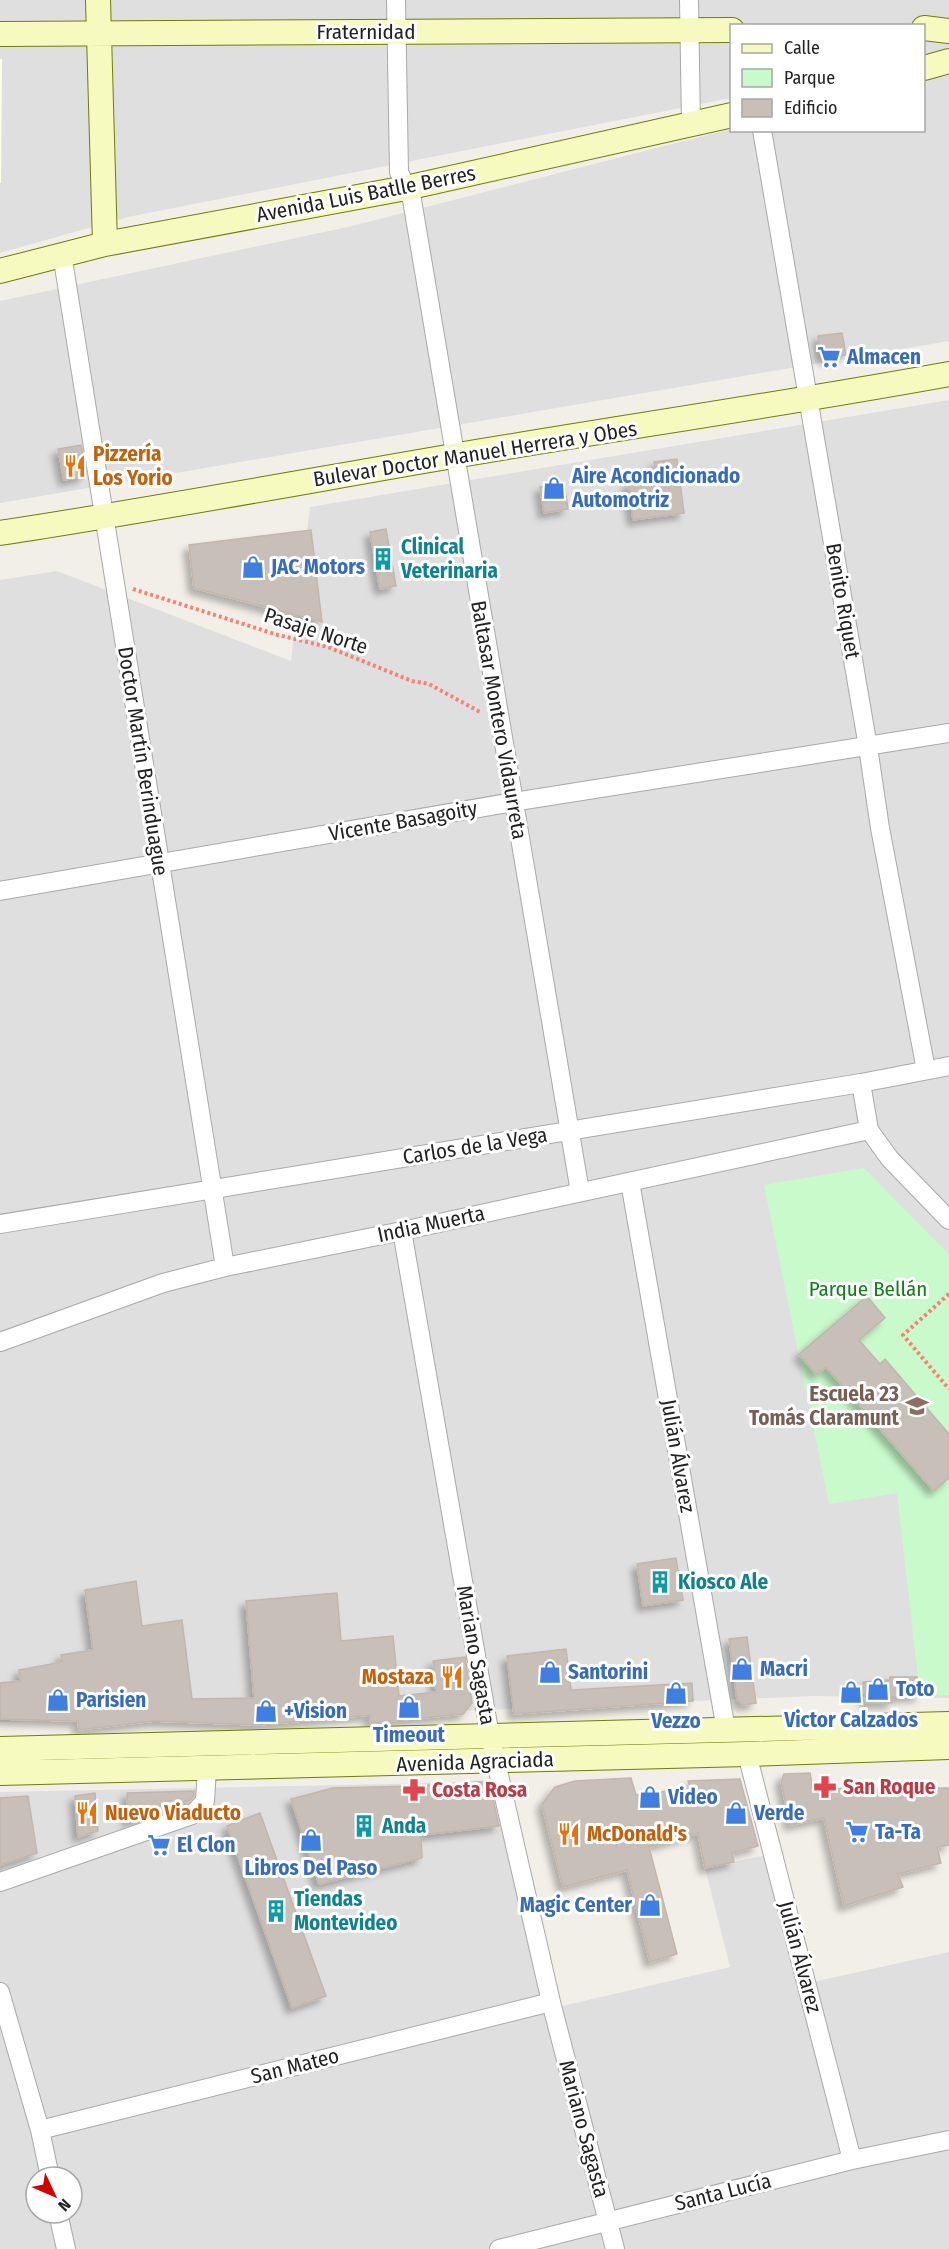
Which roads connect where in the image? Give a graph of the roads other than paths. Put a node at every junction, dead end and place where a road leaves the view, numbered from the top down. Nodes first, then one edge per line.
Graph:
1 (98, 0) edge
2 (396, 0) edge
3 (689, 0) edge
4 (925, 28) edge
5 (690, 30) junction
6 (730, 30) edge
7 (949, 31) edge
8 (98, 32) junction
9 (396, 33) junction
10 (0, 34) edge
11 (949, 61) edge
12 (925, 68) edge
13 (730, 115) edge
14 (691, 125) junction
15 (762, 132) edge
16 (406, 188) junction
17 (105, 244) junction
18 (62, 254) junction
19 (0, 270) edge
20 (949, 374) edge
21 (809, 399) junction
22 (454, 456) junction
23 (105, 517) junction
24 (0, 533) edge
25 (949, 733) edge
26 (868, 747) junction
27 (513, 802) junction
28 (160, 863) junction
29 (0, 891) edge
30 (949, 1066) edge
31 (926, 1070) junction
32 (861, 1083) junction
33 (869, 1130) junction
34 (569, 1131) junction
35 (630, 1182) junction
36 (212, 1189) junction
37 (580, 1192) junction
38 (949, 1220) edge
39 (0, 1224) edge
40 (402, 1231) junction
41 (225, 1267) junction
42 (0, 1342) edge
43 (949, 1724) edge
44 (726, 1730) junction
45 (490, 1736) junction
46 (949, 1747) edge
47 (0, 1749) edge
48 (747, 1754) junction
49 (496, 1761) junction
50 (207, 1769) junction
51 (0, 1773) edge
52 (0, 1882) edge
53 (0, 1992) edge
54 (551, 2002) junction
55 (40, 2130) junction
56 (949, 2140) edge
57 (852, 2160) junction
58 (47, 2165) edge
59 (608, 2221) junction
60 (61, 2225) edge
61 (66, 2249) edge
62 (499, 2249) edge
63 (615, 2249) edge

1 - 8 street
2 - 9 street, Baltasar Montero Vidaurreta
3 - 5 street
4 - 7 street
5 - 6 street, Fraternidad
5 - 9 street, Fraternidad
5 - 14 street
8 - 9 street, Fraternidad
8 - 10 street, Fraternidad
8 - 17 street
9 - 16 street, Baltasar Montero Vidaurreta
11 - 12 street
13 - 14 street, Avenida Luis Batlle Berres
14 - 16 street, Avenida Luis Batlle Berres
15 - 21 street, Benito Riquet
16 - 17 street, Avenida Luis Batlle Berres
16 - 22 street, Baltasar Montero Vidaurreta
17 - 18 street, Avenida Luis Batlle Berres
18 - 19 street, Avenida Luis Batlle Berres
18 - 23 street, Doctor Martín Berinduague
20 - 21 street, Bulevar Doctor Manuel Herrera y Obes
21 - 22 street, Bulevar Doctor Manuel Herrera y Obes
21 - 26 street, Benito Riquet
22 - 23 street, Bulevar Doctor Manuel Herrera y Obes
22 - 27 street, Baltasar Montero Vidaurreta
23 - 24 street, Bulevar Doctor Manuel Herrera y Obes
23 - 28 street, Doctor Martín Berinduague
25 - 26 street, Vicente Basagoity
26 - 27 street, Vicente Basagoity
26 - 31 street, Benito Riquet
27 - 28 street, Vicente Basagoity
27 - 34 street, Baltasar Montero Vidaurreta
28 - 29 street, Vicente Basagoity
28 - 36 street, Doctor Martín Berinduague
30 - 31 street, Carlos de la Vega
31 - 32 street, Carlos de la Vega
32 - 33 street
32 - 34 street, Carlos de la Vega
33 - 35 street, India Muerta
33 - 38 street
34 - 36 street, Carlos de la Vega
34 - 37 street, Baltasar Montero Vidaurreta
35 - 37 street, India Muerta
35 - 44 street, Julián Álvarez
36 - 39 street, Carlos de la Vega
36 - 41 street, Doctor Martín Berinduague
37 - 40 street, India Muerta
40 - 41 street, India Muerta
40 - 45 street, Mariano Sagasta
41 - 42 street, India Muerta
43 - 44 street, Avenida Agraciada
44 - 45 street, Avenida Agraciada
45 - 47 street, Avenida Agraciada
45 - 49 street, Mariano Sagasta
46 - 48 street, Avenida Agraciada
48 - 49 street, Avenida Agraciada
48 - 57 street, Julián Álvarez
49 - 50 street, Avenida Agraciada
49 - 54 street, Mariano Sagasta
50 - 51 street, Avenida Agraciada
50 - 52 street
53 - 55 street
54 - 55 street, San Mateo
54 - 59 street, Mariano Sagasta
55 - 58 street
56 - 57 street, Santa Lucía
57 - 59 street, Santa Lucía
59 - 62 street, Santa Lucía
59 - 63 street, Mariano Sagasta
60 - 61 street

